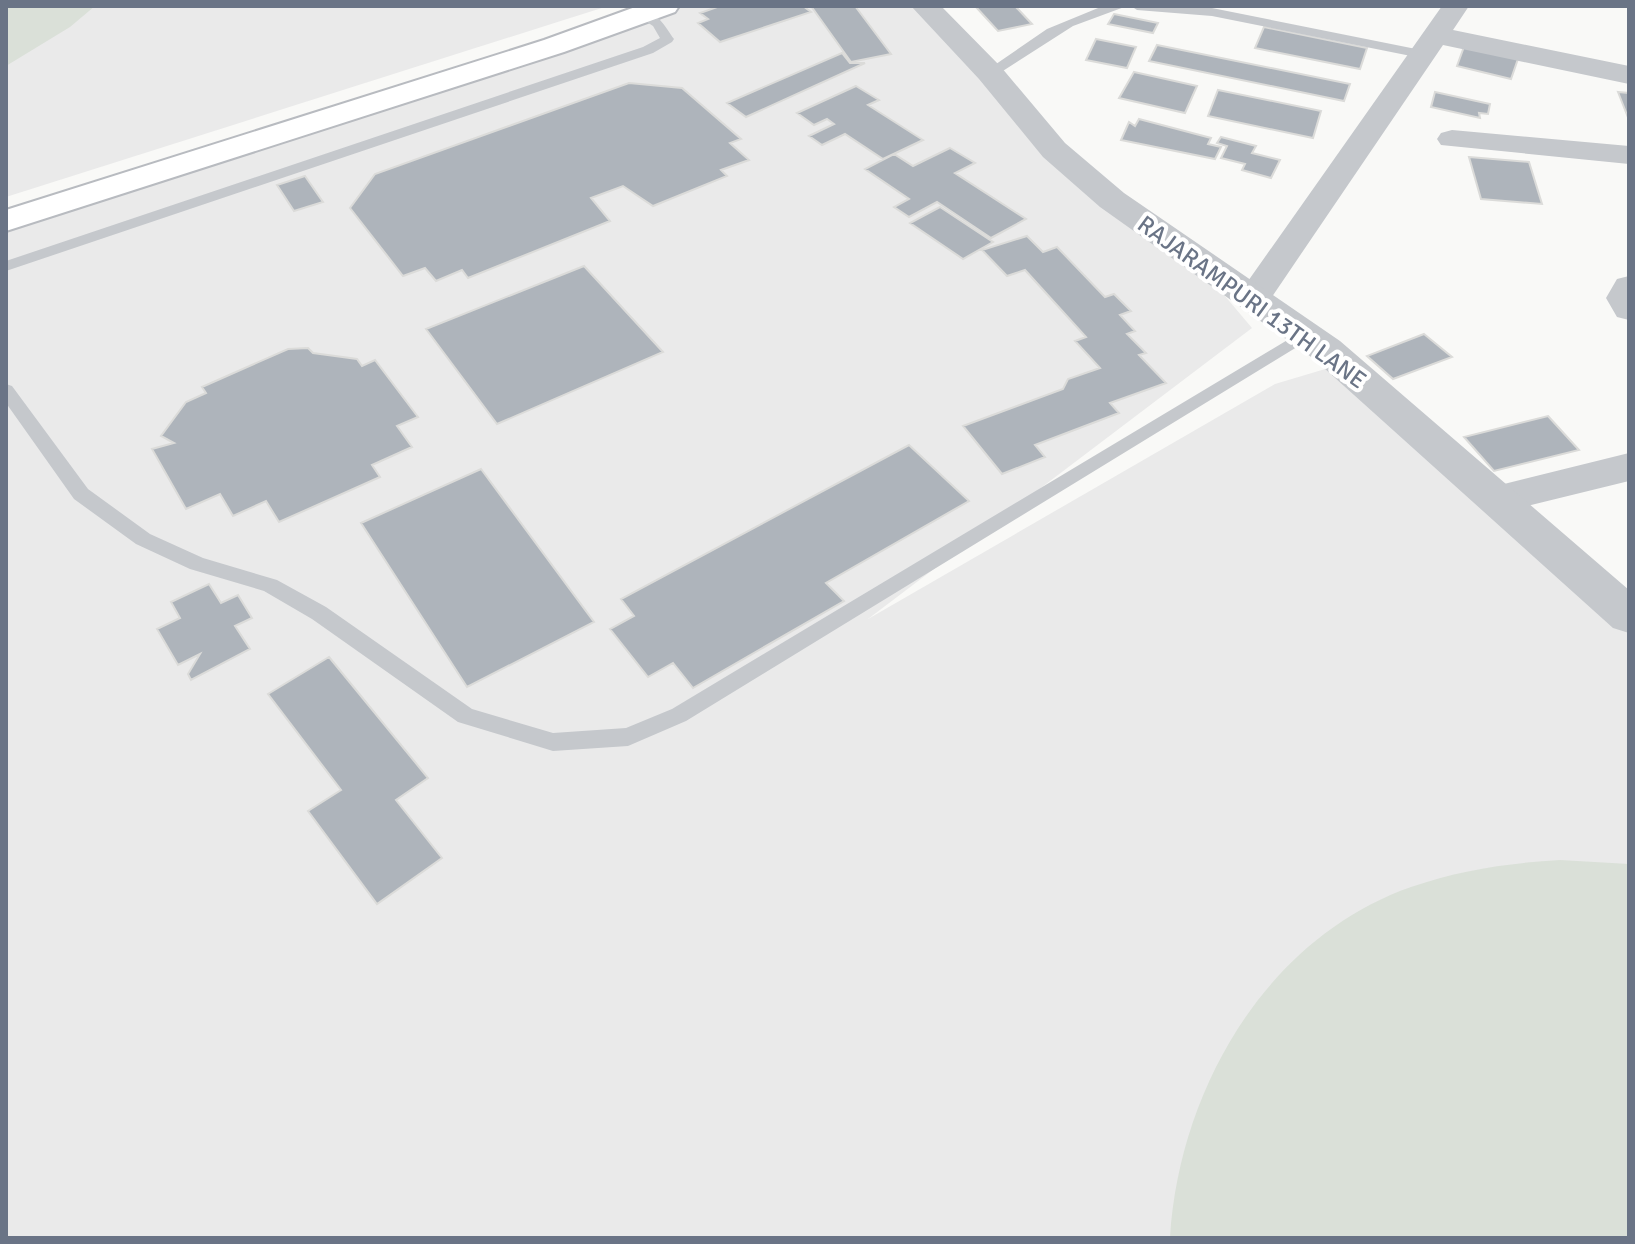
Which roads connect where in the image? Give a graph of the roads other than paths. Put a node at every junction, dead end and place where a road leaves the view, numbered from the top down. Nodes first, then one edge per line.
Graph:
1 (608, 6) edge
2 (925, 6) edge
3 (1121, 6) edge
4 (1137, 6) edge
5 (1456, 6) edge
6 (654, 10) edge
7 (1428, 44) junction
8 (990, 73) junction
9 (1629, 75) edge
10 (1452, 139) dead end
11 (1629, 155) edge
12 (6, 197) edge
13 (6, 221) edge
14 (6, 266) edge
15 (1629, 287) edge
16 (1253, 299) junction
17 (1629, 309) edge
18 (1304, 335) junction
19 (6, 390) edge
20 (1629, 467) edge
21 (1498, 499) junction
22 (1629, 616) edge

1 - 12 main road
2 - 8 street, RAJARAMPURI 13TH LANE
3 - 8 lane
4 - 7 lane
5 - 7 street
6 - 13 main road
6 - 14 lane
7 - 9 street
7 - 16 street
8 - 16 street, RAJARAMPURI 13TH LANE
10 - 11 street
15 - 17 street
16 - 18 street, RAJARAMPURI 13TH LANE
18 - 19 lane
18 - 21 street, RAJARAMPURI 13TH LANE
20 - 21 street
21 - 22 street, RAJARAMPURI 13TH LANE

